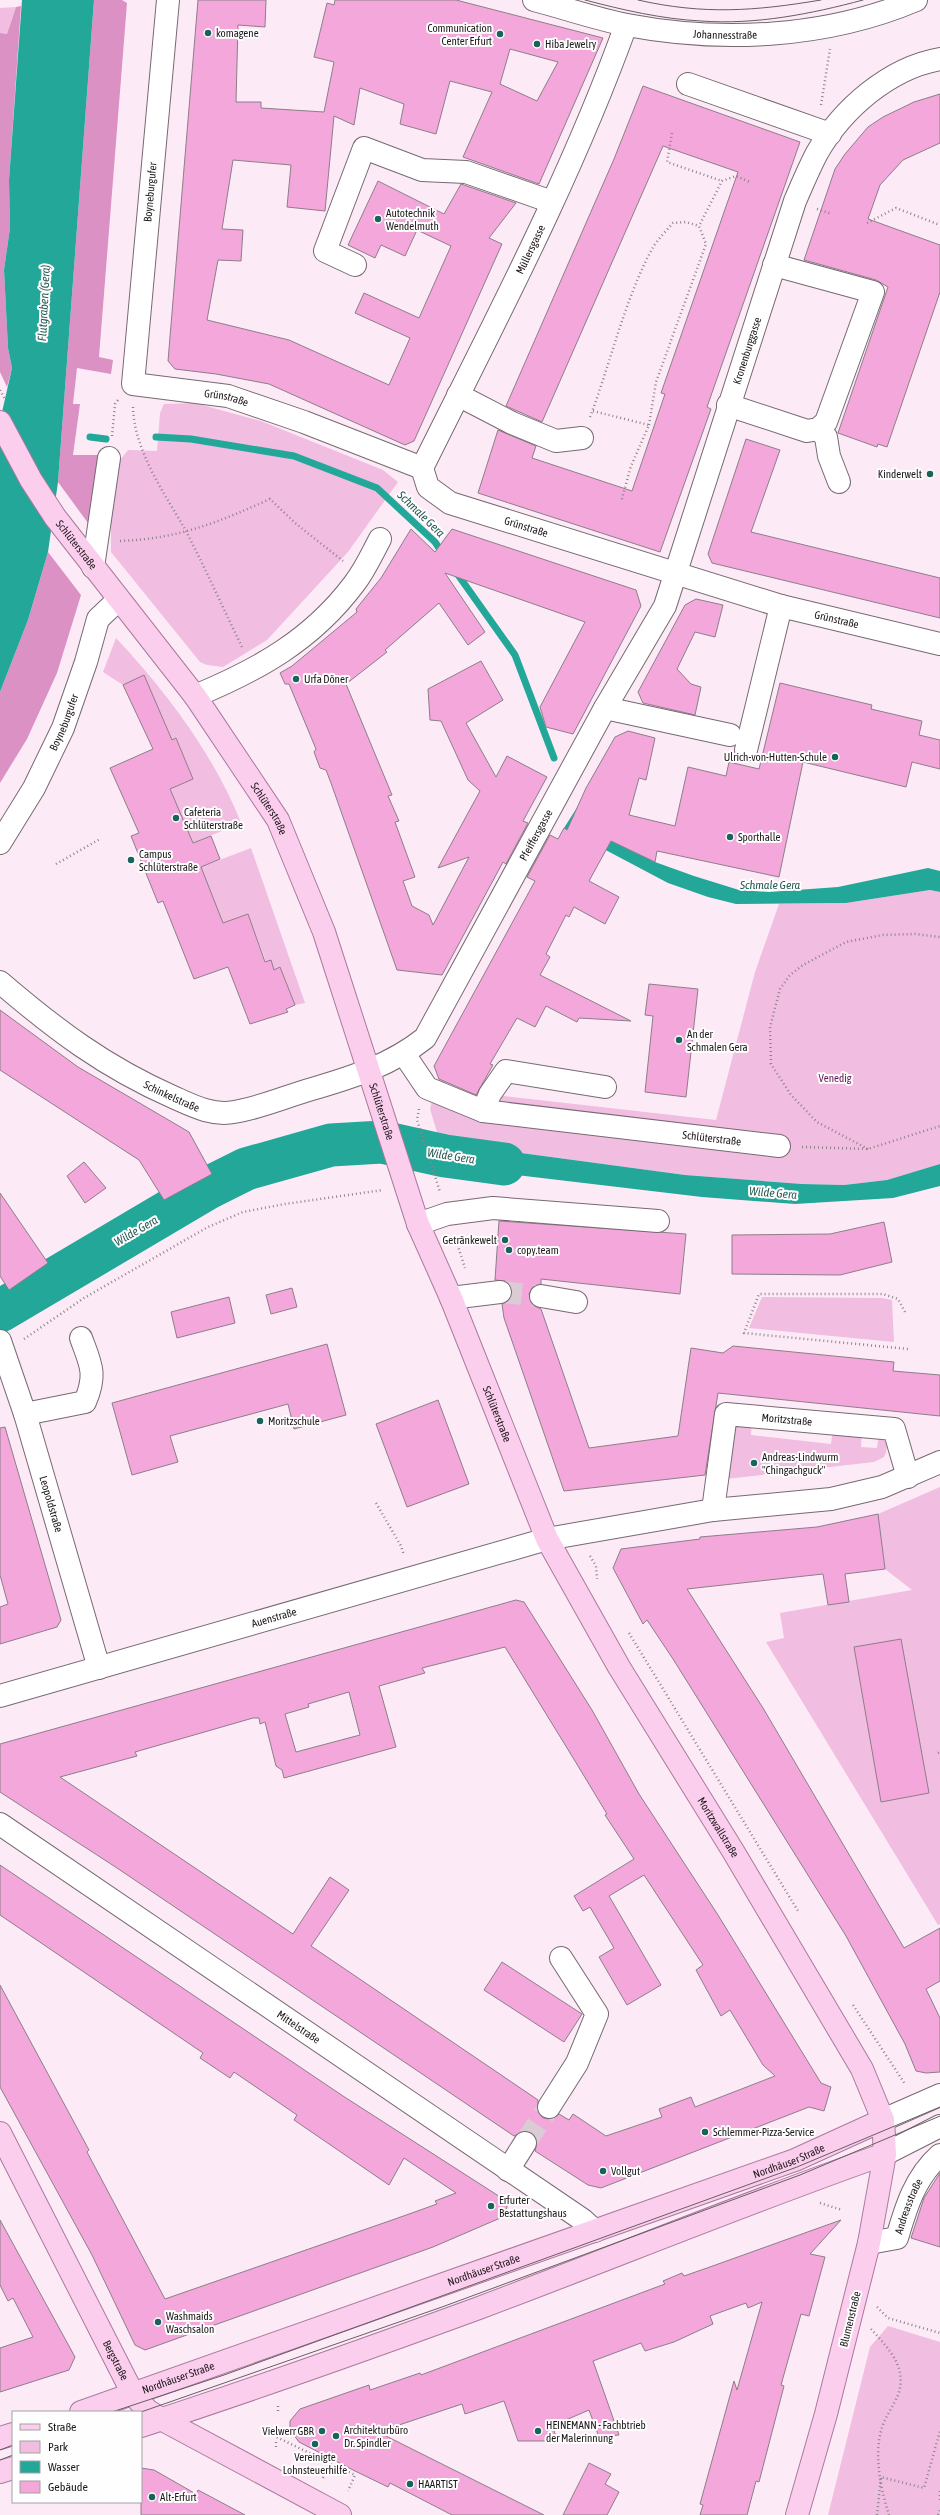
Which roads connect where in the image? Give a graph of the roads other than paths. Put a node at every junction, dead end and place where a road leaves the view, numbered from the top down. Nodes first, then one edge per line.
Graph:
1 (168, 0) edge
2 (534, 0) edge
3 (916, 0) edge
4 (626, 25) junction
5 (940, 59) edge
6 (688, 84) dead end
7 (823, 131) junction
8 (552, 202) junction
9 (355, 264) dead end
10 (774, 265) junction
11 (133, 384) joint
12 (458, 395) junction
13 (728, 405) junction
14 (0, 422) edge
15 (818, 430) junction
16 (582, 438) road end
17 (109, 458) road end
18 (422, 468) junction
19 (839, 482) dead end
20 (380, 539) dead end
21 (90, 554) junction
22 (676, 574) junction
23 (118, 600) junction
24 (780, 606) junction
25 (940, 644) edge
26 (194, 696) junction
27 (605, 708) junction
28 (0, 843) edge
29 (0, 982) edge
30 (404, 1054) junction
31 (369, 1071) junction
32 (605, 1087) dead end
33 (483, 1111) junction
34 (779, 1146) road end
35 (658, 1222) dead end
36 (418, 1224) junction
37 (500, 1292) tunnel mouth
38 (541, 1296) tunnel mouth
39 (451, 1298) junction
40 (576, 1302) dead end
41 (81, 1338) dead end
42 (2, 1346) edge
43 (25, 1414) junction
44 (940, 1462) edge
45 (908, 1477) junction
46 (713, 1510) junction
47 (547, 1539) junction
48 (99, 1668) junction
49 (0, 1696) edge
50 (0, 1824) edge
51 (561, 1958) dead end
52 (940, 2095) edge
53 (549, 2107) tunnel mouth
54 (882, 2120) junction
55 (940, 2126) edge
56 (0, 2133) edge
57 (525, 2144) tunnel mouth
58 (884, 2154) junction
59 (940, 2155) edge
60 (508, 2170) junction
61 (595, 2231) junction
62 (869, 2243) junction
63 (133, 2394) junction
64 (84, 2411) edge
65 (151, 2422) edge
66 (12, 2434) edge
67 (0, 2438) edge
68 (12, 2468) edge
69 (0, 2472) edge
70 (340, 2515) edge
71 (798, 2515) edge

1 - 11 street, Boyneburgufer
2 - 4 street, Johannesstraße
3 - 4 street, Johannesstraße
4 - 8 street, Müllersgasse
5 - 7 street, Kronenburggasse
6 - 7 street
7 - 10 street, Kronenburggasse
8 - 9 street
8 - 12 street, Müllersgasse
10 - 13 street, Kronenburggasse
10 - 15 street
11 - 18 street, Grünstraße
12 - 16 street
12 - 18 street, Müllersgasse
13 - 15 street
13 - 22 street, Kronenburggasse
14 - 21 main road, Schlüterstraße
15 - 19 street
17 - 21 street
18 - 22 street, Grünstraße
20 - 26 street
21 - 23 main road, Schlüterstraße
22 - 24 street, Grünstraße
22 - 27 street, Pfeiffersgasse
23 - 26 main road, Schlüterstraße
23 - 28 street, Boyneburgufer
24 - 25 street, Grünstraße
24 - 27 street
26 - 31 main road, Schlüterstraße
27 - 30 street, Pfeiffersgasse
29 - 31 street, Schinkelstraße
30 - 31 street, Pfeiffersgasse
30 - 33 street, Schlüterstraße
31 - 36 main road, Schlüterstraße
32 - 33 street
33 - 34 street, Schlüterstraße
35 - 36 street
36 - 39 main road, Schlüterstraße
37 - 39 street
38 - 40 street
39 - 47 main road, Schlüterstraße
41 - 43 street
42 - 43 street, Leopoldstraße
43 - 48 street, Leopoldstraße
44 - 45 street
45 - 46 street
45 - 46 street, Moritzstraße
46 - 47 street
47 - 48 street, Auenstraße
47 - 54 main road, Moritzwallstraße
48 - 49 street, Auenstraße
50 - 60 street, Mittelstraße
51 - 53 street
52 - 54 street
54 - 58 main road, Blumenstraße
54 - 61 main road, Nordhäuser Straße
55 - 58 street
56 - 63 main road, Bergstraße
57 - 60 street
58 - 62 main road, Blumenstraße
58 - 65 main road
59 - 62 street, Andreasstraße
60 - 61 street, Mittelstraße
61 - 63 main road, Nordhäuser Straße
62 - 71 main road, Blumenstraße
63 - 64 main road, Nordhäuser Straße
63 - 65 main road, Bergstraße
65 - 70 main road, Bergstraße
66 - 67 main road
68 - 69 main road

